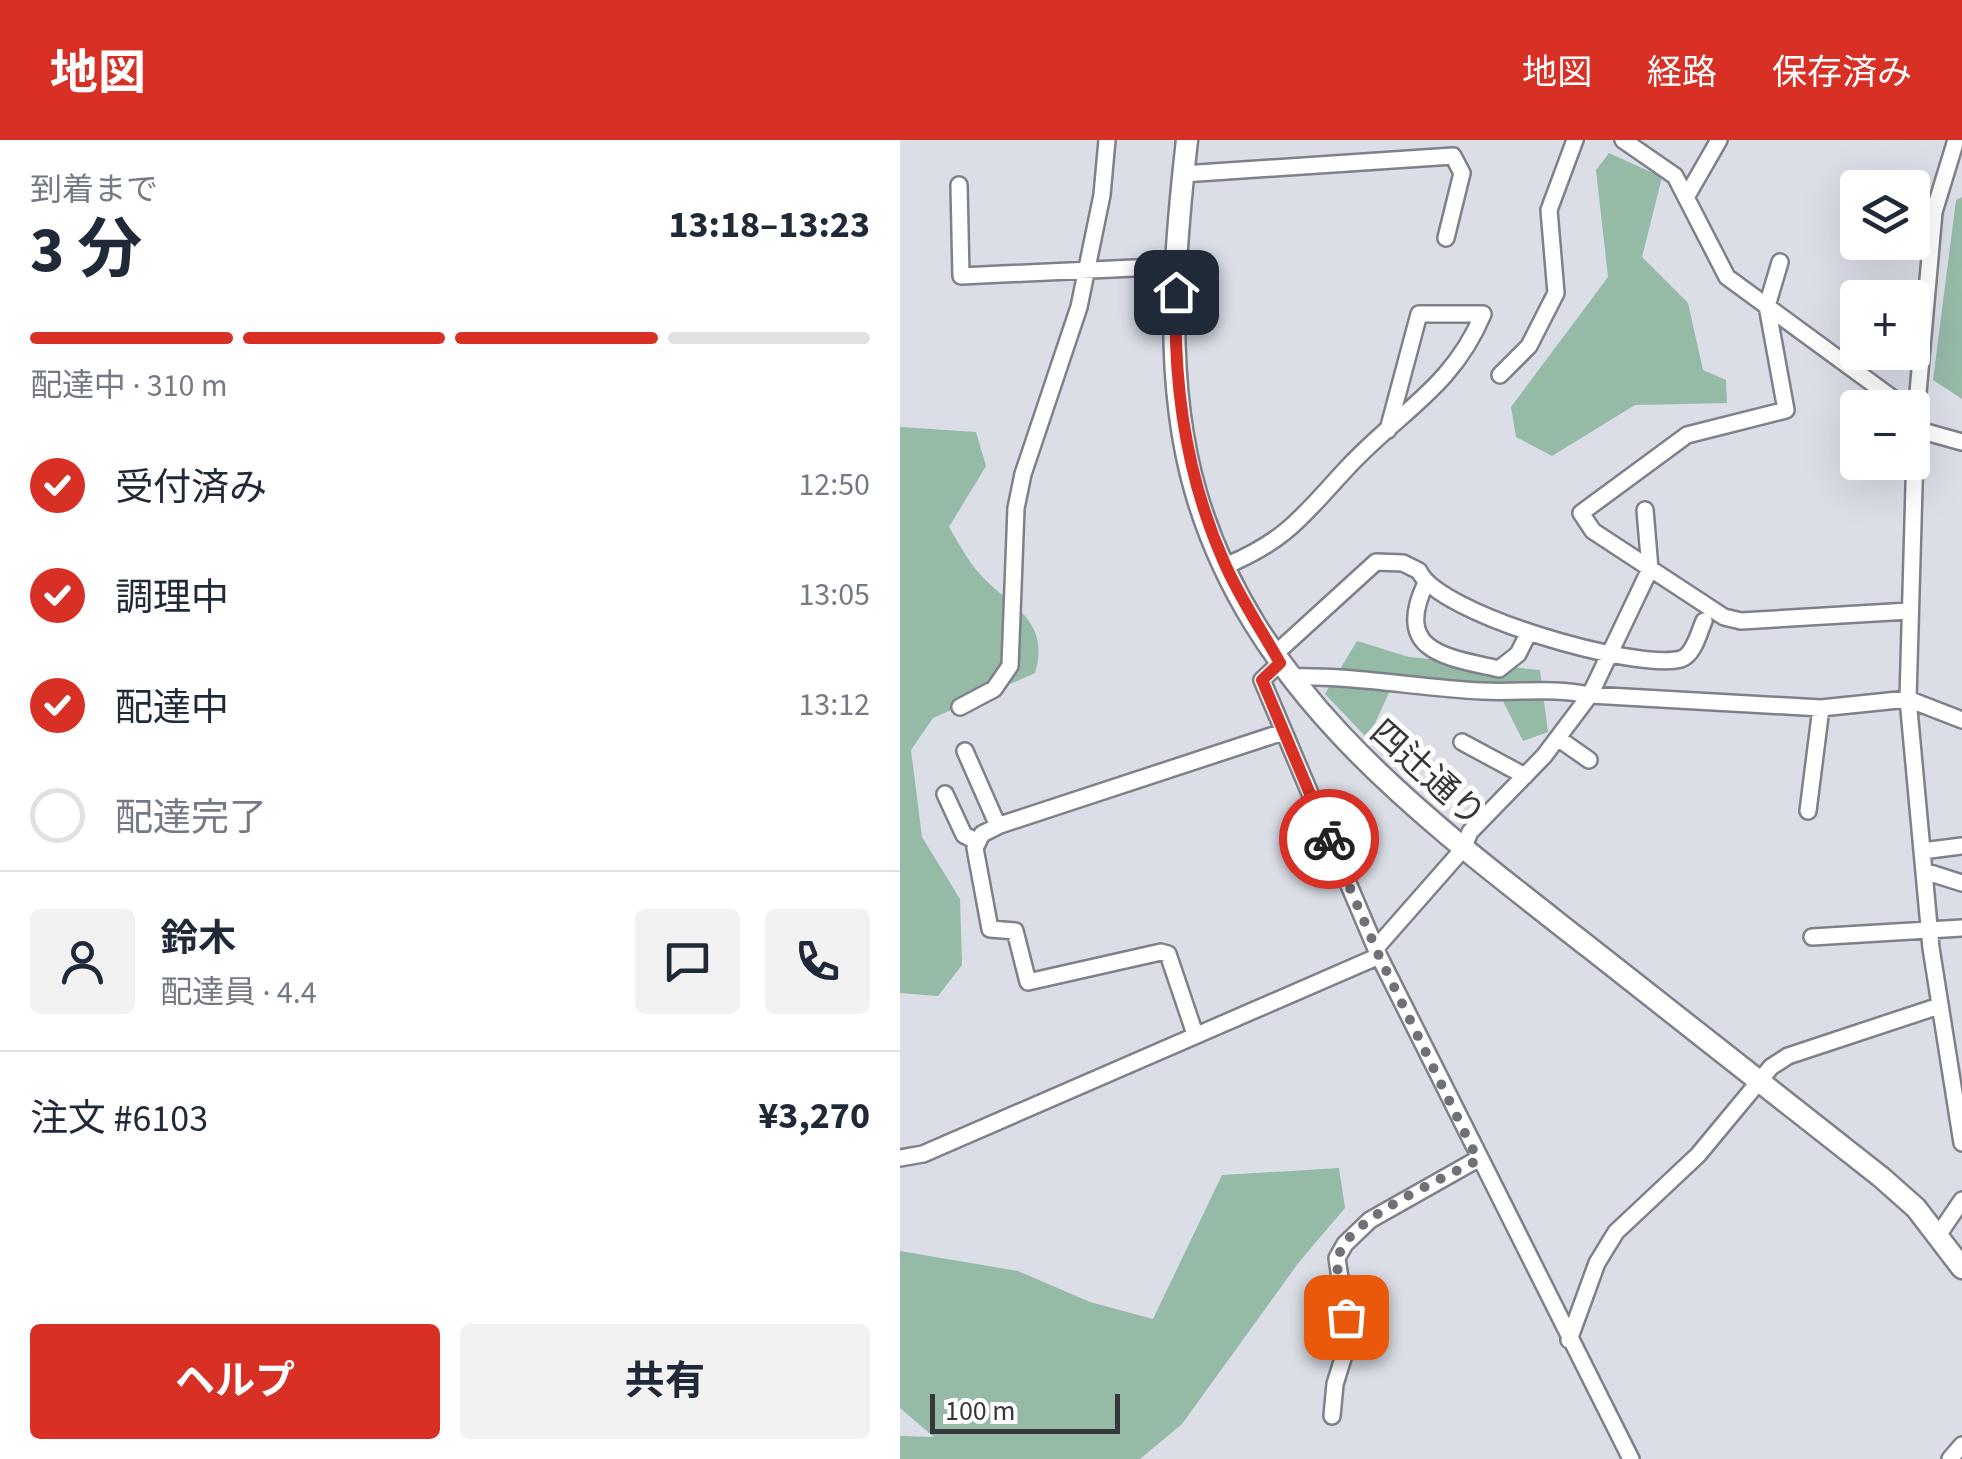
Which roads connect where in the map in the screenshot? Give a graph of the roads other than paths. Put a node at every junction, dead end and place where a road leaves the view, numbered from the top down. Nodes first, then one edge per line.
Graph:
1 (1107, 140) edge
2 (1187, 140) edge
3 (1575, 140) edge
4 (1623, 140) edge
5 (1659, 140) edge
6 (1719, 140) edge
7 (1956, 140) edge
8 (1650, 156) junction
9 (1183, 174) junction
10 (959, 186) dead end
11 (1688, 194) junction
12 (1446, 238) dead end
13 (1780, 262) dead end
14 (1177, 266) junction
15 (1087, 274) junction
16 (1767, 306) junction
17 (1500, 375) dead end
18 (1878, 390) edge
19 (1916, 390) edge
20 (1930, 425) edge
21 (1388, 430) junction
22 (1962, 442) edge
23 (1912, 480) edge
24 (1645, 510) dead end
25 (1225, 566) junction
26 (1650, 569) junction
27 (1425, 585) junction
28 (1910, 611) junction
29 (1704, 621) dead end
30 (1528, 634) junction
31 (1612, 653) junction
32 (1281, 664) junction
33 (1590, 696) junction
34 (1908, 699) junction
35 (960, 707) dead end
36 (1821, 708) junction
37 (1962, 720) edge
38 (1283, 732) junction
39 (1558, 739) junction
40 (1462, 742) dead end
41 (965, 751) dead end
42 (1589, 760) dead end
43 (1525, 776) junction
44 (945, 794) dead end
45 (1808, 811) dead end
46 (998, 826) junction
47 (978, 842) junction
48 (1962, 846) edge
49 (1463, 848) junction
50 (1922, 851) junction
51 (1924, 871) junction
52 (1962, 883) edge
53 (1962, 928) edge
54 (1930, 930) junction
55 (1812, 936) dead end
56 (1378, 952) junction
57 (1939, 1006) junction
58 (1195, 1034) junction
59 (1761, 1083) junction
60 (1962, 1143) edge
61 (900, 1158) edge
62 (1478, 1160) junction
63 (1962, 1200) edge
64 (1939, 1234) junction
65 (1962, 1268) edge
66 (1569, 1340) junction
67 (1332, 1416) dead end
68 (1962, 1445) edge
69 (1631, 1459) edge
70 (1950, 1459) edge

1 - 15 street
2 - 9 street, 四辻通り
3 - 17 street
4 - 8 street
5 - 8 street
6 - 11 street
7 - 19 street
8 - 11 street
9 - 12 street
9 - 14 street, 四辻通り
10 - 15 street
11 - 16 street
13 - 16 street
14 - 15 street
14 - 25 street, 四辻通り
15 - 35 street
16 - 18 street
16 - 26 street
20 - 22 street
21 - 21 street
21 - 25 street
23 - 28 street
24 - 26 street
25 - 32 street, 四辻通り
26 - 28 street
26 - 31 street
27 - 30 street
27 - 30 street
27 - 32 street
28 - 34 street
29 - 31 street
30 - 31 street
31 - 33 street
32 - 33 street
32 - 38 street
32 - 49 street, 四辻通り
33 - 36 street
33 - 39 street
34 - 36 street
34 - 37 street
34 - 50 street
36 - 45 street
38 - 46 street
38 - 56 street
39 - 42 street
39 - 43 street
40 - 43 street
41 - 46 street
43 - 49 street
44 - 47 street
46 - 47 street
47 - 58 street
48 - 50 street
49 - 56 street
49 - 59 street, 四辻通り
50 - 51 street
51 - 52 street
51 - 54 street
53 - 54 street
54 - 55 street
54 - 57 street
56 - 58 street
56 - 62 street
57 - 59 street
57 - 60 street
58 - 61 street
59 - 64 street, 四辻通り
59 - 66 street
62 - 66 street
62 - 67 street
63 - 64 street
64 - 65 street, 四辻通り
66 - 69 street
68 - 70 street

